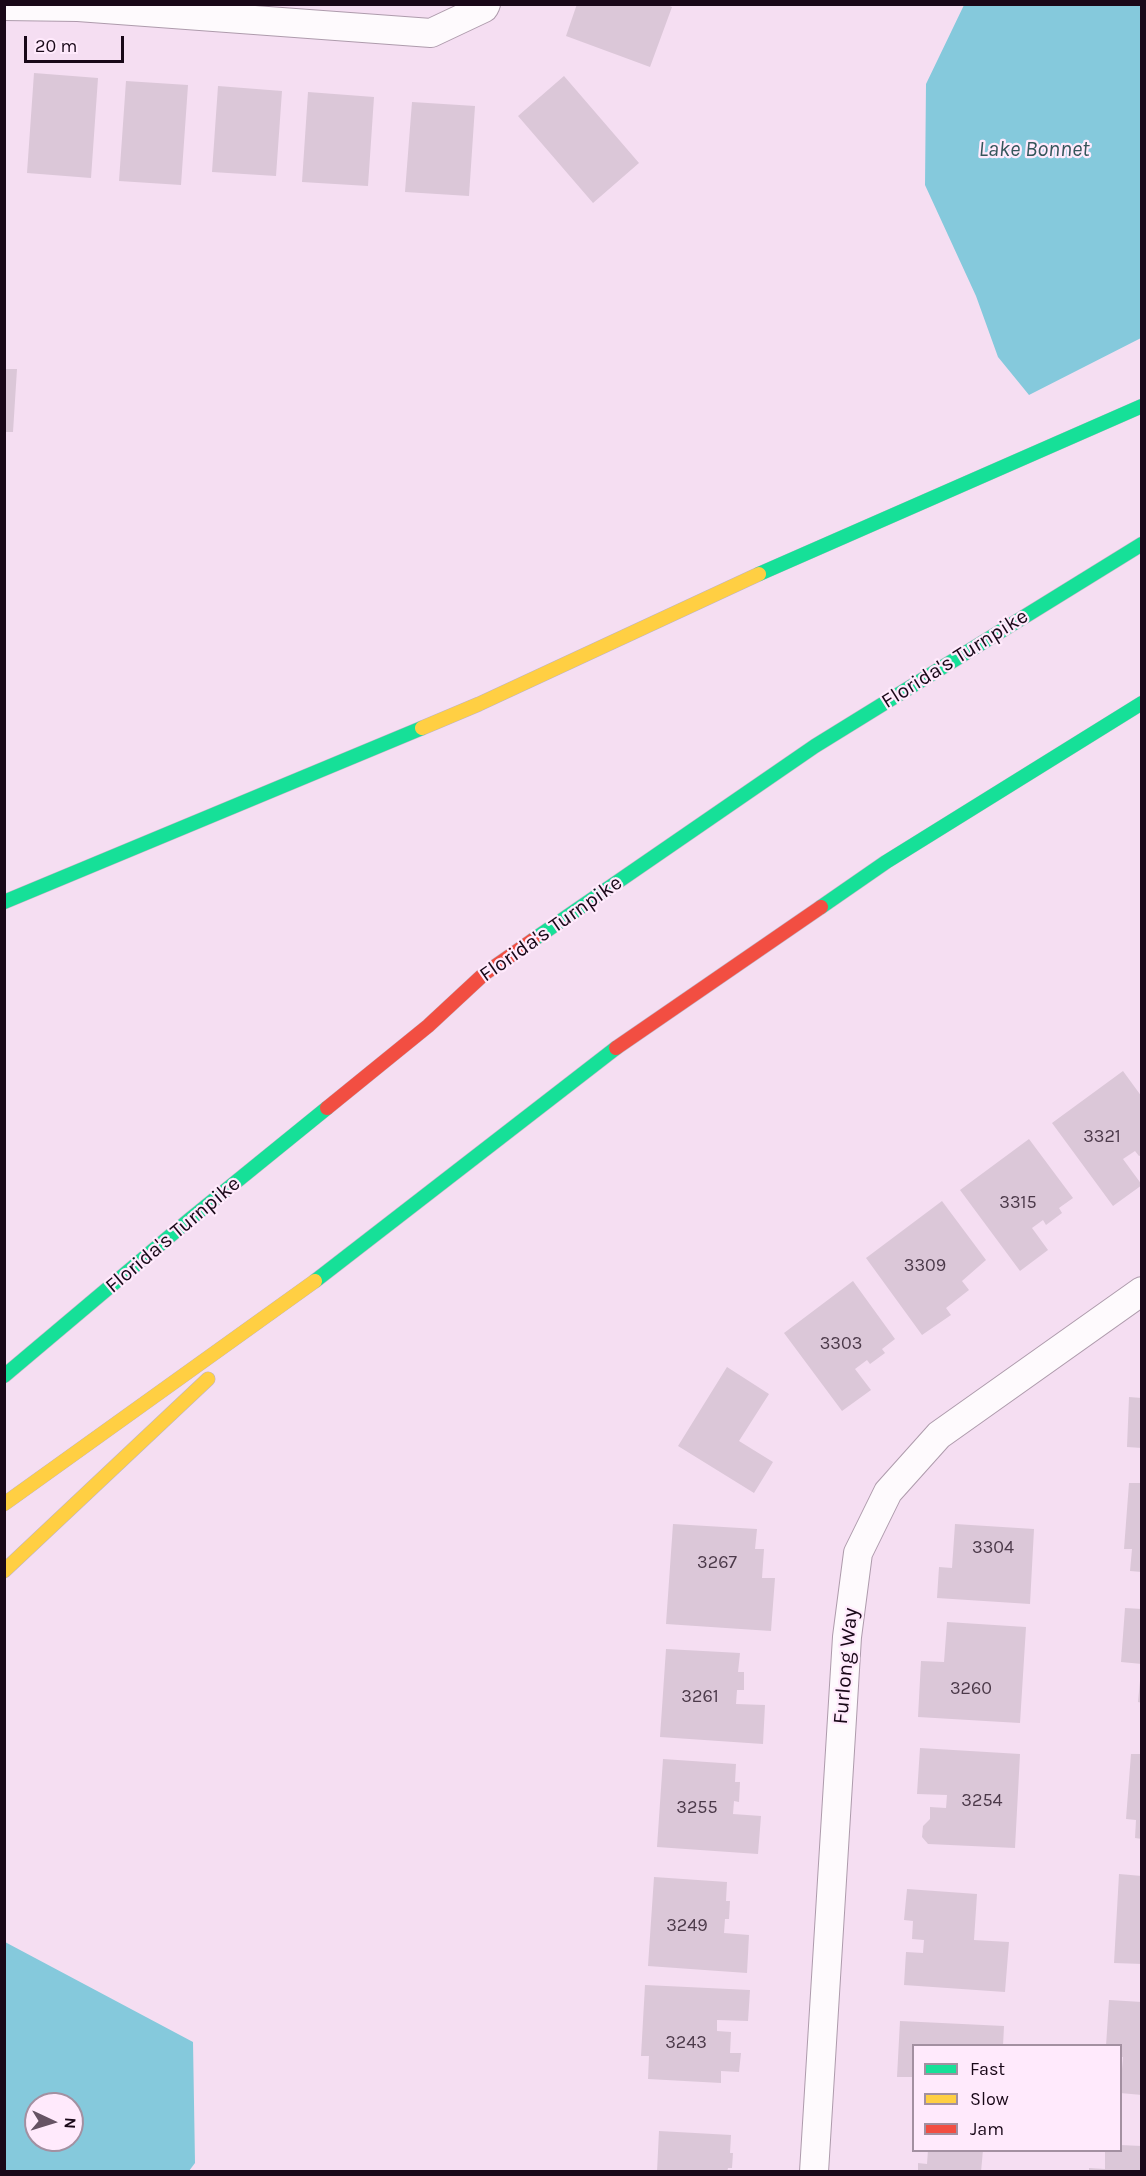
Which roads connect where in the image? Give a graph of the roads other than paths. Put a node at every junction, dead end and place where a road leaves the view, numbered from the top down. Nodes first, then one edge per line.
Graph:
1 (486, 4) edge
2 (4, 6) edge
3 (78, 6) edge
4 (1142, 405) edge
5 (1142, 543) edge
6 (1142, 703) edge
7 (4, 902) edge
8 (1142, 1291) edge
9 (294, 1298) junction
10 (4, 1376) edge
11 (4, 1504) edge
12 (4, 1571) edge
13 (814, 2172) edge

1 - 3 street
2 - 3 street
4 - 7 highway
5 - 10 highway, Florida's Turnpike
6 - 9 highway
8 - 13 street, Furlong Way
9 - 11 highway
9 - 12 highway

